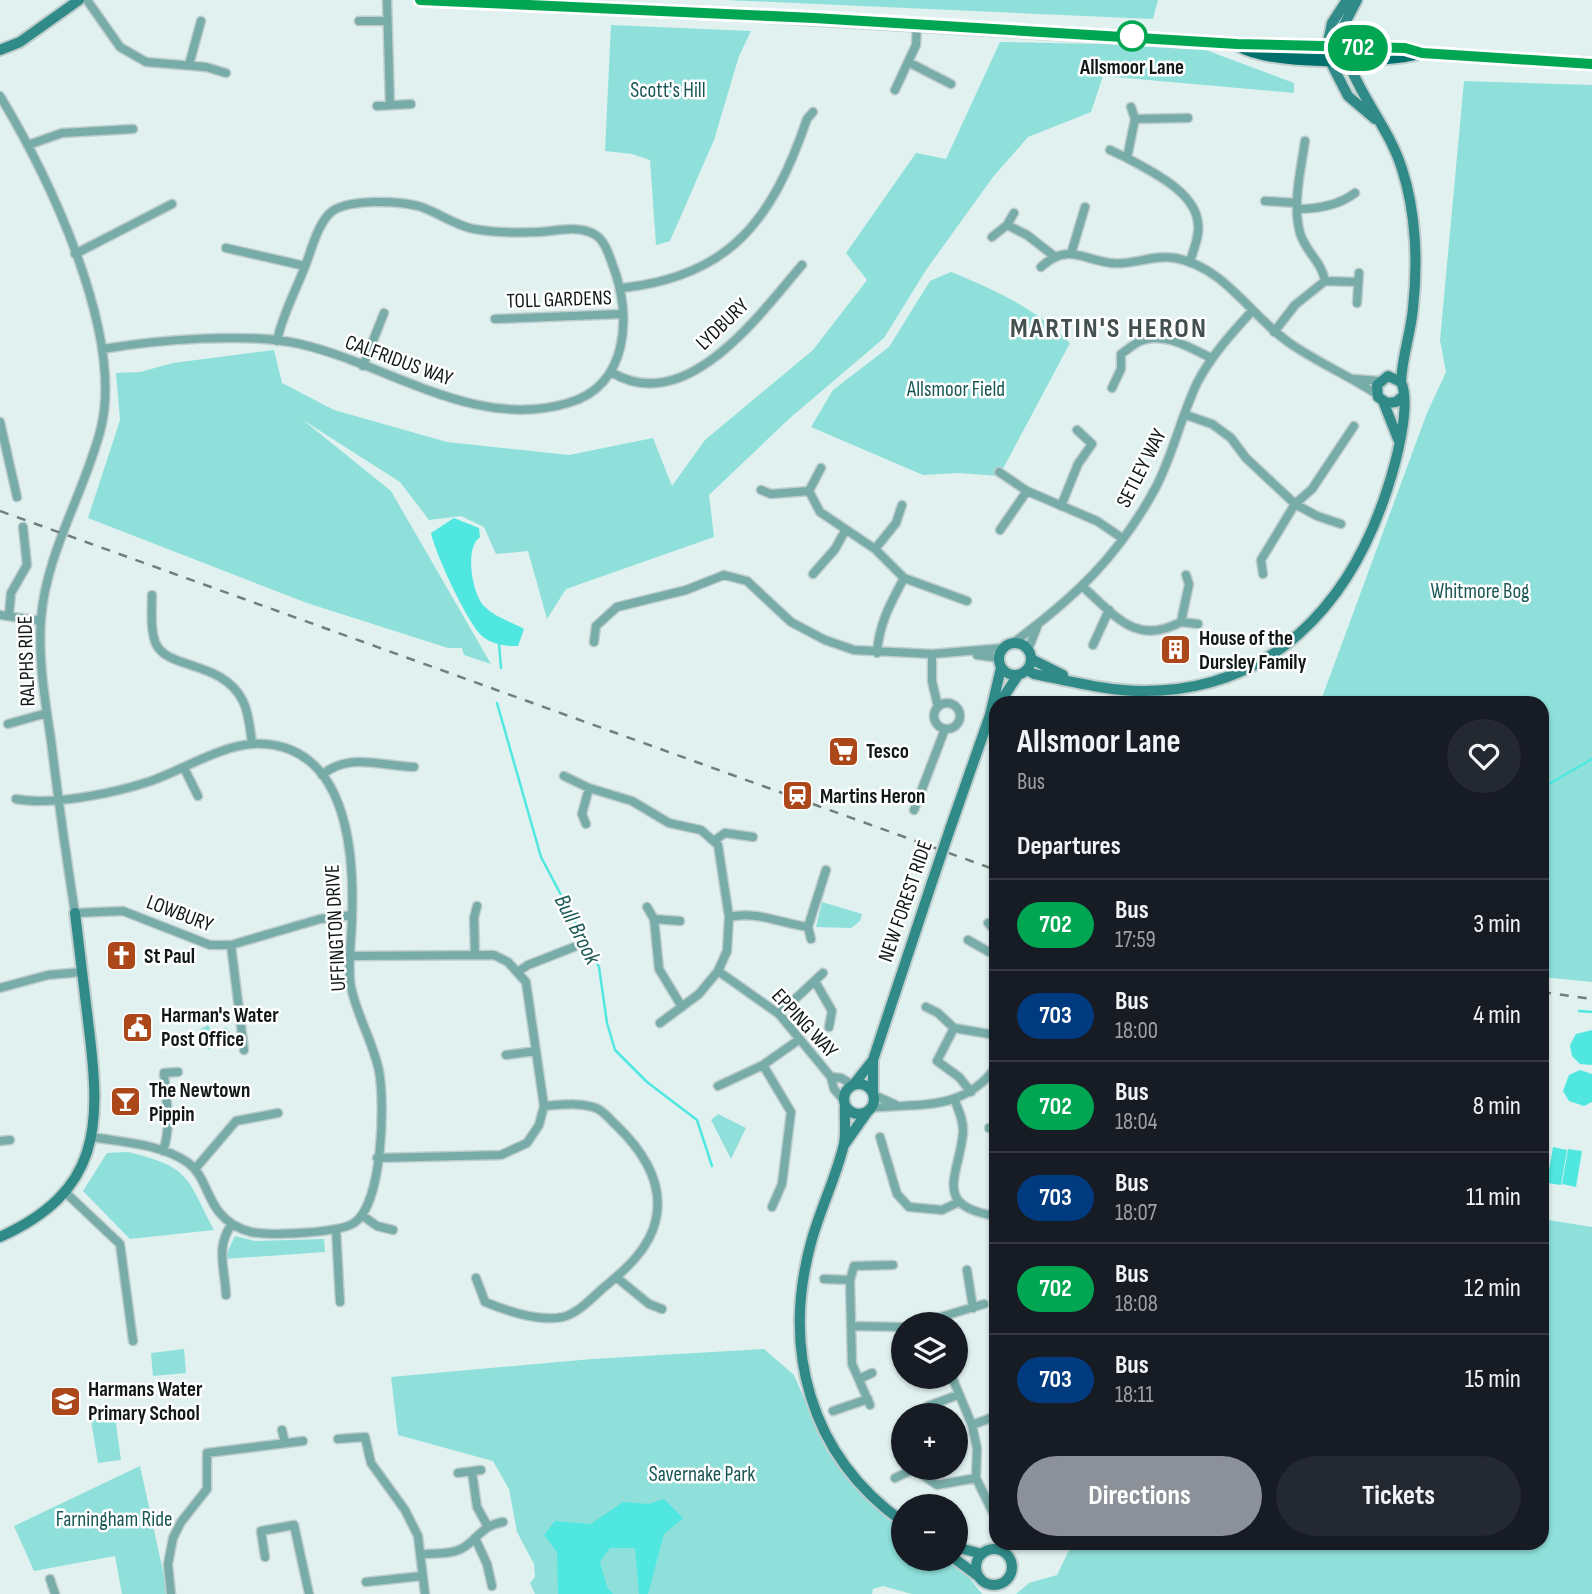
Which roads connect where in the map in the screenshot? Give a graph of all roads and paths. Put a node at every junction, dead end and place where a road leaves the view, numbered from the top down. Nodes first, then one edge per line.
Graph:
1 (79, 0) edge
2 (87, 0) edge
3 (387, 0) edge
4 (420, 0) edge
5 (1347, 0) edge
6 (1357, 0) edge
7 (359, 21) dead end
8 (201, 22) dead end
9 (386, 22) junction
10 (917, 24) junction
11 (0, 50) edge
12 (1328, 53) junction
13 (1346, 53) junction
14 (910, 63) junction
15 (1592, 64) edge
16 (189, 65) junction
17 (226, 73) dead end
18 (951, 83) dead end
19 (895, 90) dead end
20 (0, 96) edge
21 (411, 104) dead end
22 (390, 105) junction
23 (377, 106) dead end
24 (1131, 107) dead end
25 (813, 112) dead end
26 (1188, 118) dead end
27 (1135, 119) junction
28 (1376, 119) junction
29 (133, 129) dead end
30 (1305, 141) dead end
31 (28, 145) junction
32 (1110, 150) dead end
33 (1127, 158) junction
34 (1355, 193) dead end
35 (1265, 201) dead end
36 (172, 204) dead end
37 (1297, 206) junction
38 (1085, 207) dead end
39 (1014, 213) dead end
40 (1007, 225) junction
41 (992, 237) dead end
42 (226, 248) dead end
43 (75, 254) junction
44 (1071, 254) junction
45 (1054, 256) junction
46 (1190, 262) junction
47 (803, 265) dead end
48 (305, 266) junction
49 (1041, 267) dead end
50 (1325, 281) junction
51 (622, 288) junction
52 (1357, 303) dead end
53 (1252, 312) junction
54 (384, 313) dead end
55 (624, 314) junction
56 (495, 319) dead end
57 (1274, 332) junction
58 (1408, 337) junction
59 (277, 341) junction
60 (103, 349) junction
61 (1211, 358) junction
62 (363, 366) junction
63 (611, 372) junction
64 (1352, 379) junction
65 (1383, 379) junction
66 (1401, 382) junction
67 (1112, 388) dead end
68 (1403, 396) junction
69 (1380, 398) junction
70 (1186, 415) junction
71 (0, 422) edge
72 (1354, 426) dead end
73 (1077, 430) dead end
74 (1399, 449) junction
75 (821, 468) dead end
76 (999, 472) dead end
77 (761, 489) dead end
78 (808, 491) junction
79 (1027, 491) junction
80 (17, 497) dead end
81 (1295, 504) junction
82 (902, 505) dead end
83 (1061, 506) junction
84 (1341, 524) dead end
85 (23, 527) dead end
86 (1000, 530) dead end
87 (845, 531) junction
88 (1122, 538) junction
89 (875, 549) junction
90 (813, 574) dead end
91 (1263, 574) dead end
92 (1186, 575) dead end
93 (904, 578) junction
94 (1083, 587) junction
95 (152, 595) dead end
96 (967, 601) dead end
97 (1109, 610) junction
98 (4, 615) edge
99 (41, 621) junction
100 (1181, 622) junction
101 (1198, 624) dead end
102 (1038, 625) junction
103 (594, 642) dead end
104 (1093, 645) dead end
105 (877, 653) junction
106 (932, 654) junction
107 (1004, 654) junction
108 (1026, 664) junction
109 (996, 696) edge
110 (1004, 696) edge
111 (938, 707) junction
112 (47, 713) junction
113 (989, 721) edge
114 (8, 724) dead end
115 (945, 729) junction
116 (252, 743) junction
117 (414, 767) dead end
118 (184, 768) junction
119 (322, 775) junction
120 (564, 776) dead end
121 (589, 788) junction
122 (198, 796) dead end
123 (58, 798) junction
124 (16, 799) dead end
125 (914, 810) dead end
126 (586, 824) dead end
127 (753, 837) dead end
128 (715, 840) junction
129 (826, 870) dead end
130 (477, 906) dead end
131 (647, 907) dead end
132 (75, 913) junction
133 (352, 915) junction
134 (729, 916) junction
135 (654, 919) junction
136 (680, 921) dead end
137 (808, 927) junction
138 (811, 939) dead end
139 (968, 940) dead end
140 (231, 945) junction
141 (574, 947) dead end
142 (989, 952) edge
143 (475, 954) junction
144 (350, 956) junction
145 (519, 971) junction
146 (718, 971) junction
147 (82, 972) junction
148 (823, 973) dead end
149 (816, 982) junction
150 (0, 988) edge
151 (682, 1007) junction
152 (926, 1007) dead end
153 (779, 1014) junction
154 (660, 1023) dead end
155 (830, 1027) dead end
156 (954, 1028) junction
157 (989, 1034) dead end
158 (800, 1039) junction
159 (244, 1049) dead end
160 (536, 1052) junction
161 (506, 1055) dead end
162 (873, 1060) junction
163 (763, 1065) junction
164 (178, 1072) dead end
165 (989, 1074) edge
166 (831, 1077) junction
167 (853, 1085) junction
168 (718, 1086) dead end
169 (971, 1092) junction
170 (873, 1094) junction
171 (955, 1101) junction
172 (844, 1103) junction
173 (896, 1105) junction
174 (544, 1106) junction
175 (870, 1110) junction
176 (278, 1113) dead end
177 (92, 1137) junction
178 (880, 1137) dead end
179 (10, 1140) dead end
180 (0, 1141) edge
181 (844, 1145) junction
182 (163, 1151) junction
183 (377, 1158) junction
184 (195, 1169) junction
185 (65, 1192) junction
186 (960, 1202) junction
187 (772, 1207) dead end
188 (989, 1215) edge
189 (363, 1216) junction
190 (232, 1224) junction
191 (336, 1229) junction
192 (393, 1230) dead end
193 (0, 1237) edge
194 (893, 1265) dead end
195 (967, 1270) dead end
196 (476, 1278) dead end
197 (616, 1278) junction
198 (824, 1279) dead end
199 (850, 1280) junction
200 (226, 1295) dead end
201 (340, 1302) dead end
202 (984, 1304) dead end
203 (662, 1308) dead end
204 (973, 1308) junction
205 (962, 1312) edge
206 (851, 1326) junction
207 (891, 1327) edge
208 (133, 1342) dead end
209 (872, 1373) dead end
210 (859, 1379) junction
211 (956, 1389) edge
212 (958, 1395) junction
213 (936, 1403) edge
214 (833, 1411) dead end
215 (989, 1418) edge
216 (972, 1424) junction
217 (282, 1430) dead end
218 (338, 1439) dead end
219 (303, 1441) dead end
220 (285, 1443) junction
221 (458, 1473) dead end
222 (976, 1478) junction
223 (968, 1479) edge
224 (930, 1480) edge
225 (965, 1480) edge
226 (989, 1505) edge
227 (891, 1512) edge
228 (295, 1513) dead end
229 (503, 1522) dead end
230 (294, 1525) junction
231 (487, 1525) junction
232 (475, 1538) junction
233 (968, 1550) edge
234 (990, 1550) edge
235 (1002, 1550) edge
236 (421, 1554) junction
237 (982, 1554) junction
238 (265, 1558) dead end
239 (968, 1571) edge
240 (422, 1576) junction
241 (50, 1579) dead end
242 (366, 1582) dead end
243 (984, 1585) edge
244 (492, 1586) dead end
245 (1003, 1589) edge
246 (55, 1594) edge
247 (171, 1594) edge
248 (309, 1594) edge
249 (425, 1594) edge

1 - 11 main road
2 - 16 street
3 - 9 street
4 - 10 main road
5 - 12 main road
6 - 13 main road
7 - 9 street
8 - 16 street
9 - 22 street
10 - 12 main road
10 - 14 street
12 - 13 main road
12 - 28 main road
13 - 15 main road
13 - 28 main road
14 - 18 street
14 - 19 street
16 - 17 street
20 - 31 street, RALPHS RIDE
21 - 22 street
22 - 23 street
24 - 27 street
25 - 51 street
26 - 27 street
27 - 33 street
28 - 58 main road
29 - 31 street
30 - 37 street
31 - 43 street, RALPHS RIDE
32 - 33 street
33 - 46 street
34 - 37 street
35 - 37 street
36 - 43 street
37 - 50 street
38 - 44 street
39 - 40 street
40 - 41 street
40 - 45 street
42 - 48 street
43 - 60 street, RALPHS RIDE
44 - 45 street
44 - 46 street
45 - 49 street
46 - 53 street
47 - 63 street, LYDBURY
48 - 51 street, CALFRIDUS WAY
48 - 59 street, CALFRIDUS WAY
50 - 52 street
50 - 57 street
51 - 55 street, CALFRIDUS WAY
53 - 57 street
53 - 61 street, SETLEY WAY
54 - 62 street
55 - 56 street, TOLL GARDENS
55 - 63 street, CALFRIDUS WAY
57 - 64 street
58 - 65 main road
58 - 66 main road
59 - 60 street, CALFRIDUS WAY
59 - 62 street, CALFRIDUS WAY
60 - 99 street, RALPHS RIDE
61 - 67 street
61 - 70 street, SETLEY WAY
62 - 63 street, CALFRIDUS WAY
64 - 65 street
64 - 69 street
65 - 66 main road
65 - 69 main road
66 - 68 main road
68 - 69 main road
68 - 74 main road
69 - 74 main road
70 - 81 street
70 - 88 street, SETLEY WAY
71 - 80 street
72 - 81 street
73 - 83 street
74 - 108 main road
75 - 78 street
76 - 79 street
77 - 78 street
78 - 87 street
79 - 83 street
79 - 86 street
81 - 84 street
81 - 91 street
82 - 89 street
83 - 88 street
85 - 98 street
87 - 89 street
87 - 90 street
88 - 94 street, SETLEY WAY
89 - 93 street
92 - 100 street
93 - 96 street
93 - 105 street
94 - 97 street
94 - 102 street, SETLEY WAY
95 - 116 street
97 - 100 street
97 - 104 street
98 - 99 street
99 - 112 street, RALPHS RIDE
100 - 101 street
102 - 107 street, SETLEY WAY
102 - 108 street, SETLEY WAY
103 - 105 street
105 - 106 street
106 - 107 street
106 - 111 street
107 - 108 main road
107 - 108 main road
107 - 109 main road, NEW FOREST RIDE
108 - 110 main road
111 - 115 street
111 - 115 street
112 - 114 street
112 - 123 street, RALPHS RIDE
113 - 162 main road, NEW FOREST RIDE, bridge
115 - 125 street
116 - 118 street, UFFINGTON DRIVE
116 - 119 street, UFFINGTON DRIVE
117 - 119 street
118 - 122 street
118 - 123 street, UFFINGTON DRIVE
119 - 133 street, UFFINGTON DRIVE
120 - 121 street
121 - 126 street
121 - 128 street
123 - 124 street, UFFINGTON DRIVE
123 - 132 street, RALPHS RIDE
127 - 128 street
128 - 134 street
129 - 137 street
130 - 143 street
131 - 135 street
132 - 140 street, LOWBURY
132 - 147 main road, RALPHS RIDE
133 - 140 street, LOWBURY
133 - 144 street, UFFINGTON DRIVE
134 - 137 street
134 - 146 street
135 - 136 street
135 - 151 street
137 - 138 street
139 - 142 street
140 - 159 street
141 - 145 street
143 - 144 street
143 - 145 street
144 - 183 street, UFFINGTON DRIVE
145 - 160 street
146 - 151 street
146 - 153 street, EPPING WAY
147 - 150 street
147 - 177 main road, RALPHS RIDE
148 - 149 street
149 - 153 street
149 - 155 street
151 - 154 street
152 - 156 street
153 - 158 street, EPPING WAY
156 - 157 street
156 - 169 street
158 - 163 street
158 - 166 street, EPPING WAY
160 - 161 street
160 - 174 street
162 - 167 main road, NEW FOREST RIDE
162 - 170 main road, NEW FOREST RIDE
163 - 168 street
163 - 187 street
164 - 182 street
165 - 169 street
166 - 167 street, EPPING WAY
166 - 172 street, EPPING WAY
167 - 170 main road
167 - 172 main road, NEW FOREST RIDE
169 - 171 street
170 - 173 street
170 - 175 main road, NEW FOREST RIDE
171 - 173 street
171 - 186 street
172 - 175 main road
172 - 181 main road, NEW FOREST RIDE
173 - 175 street
174 - 183 street
174 - 197 street
175 - 181 main road, NEW FOREST RIDE
176 - 184 street
177 - 182 street
177 - 185 main road, RALPHS RIDE
178 - 186 street
179 - 180 street
181 - 227 main road, NEW FOREST RIDE
182 - 184 street
183 - 189 street, UFFINGTON DRIVE
184 - 190 street
185 - 193 main road, RALPHS RIDE
185 - 208 street
186 - 188 street
189 - 191 street
189 - 192 street
190 - 191 street
190 - 200 street
191 - 201 street
194 - 199 street
195 - 204 street
196 - 197 street
197 - 203 street
198 - 199 street
199 - 206 street
202 - 204 street
204 - 205 street
206 - 207 street
206 - 210 street
209 - 210 street
210 - 214 street
211 - 212 street
212 - 213 street
212 - 216 street
215 - 216 street
216 - 222 street
217 - 220 street
218 - 236 street
219 - 220 street
220 - 247 street
221 - 231 street
222 - 223 street
222 - 226 street
224 - 225 street
228 - 230 street
229 - 231 street
230 - 238 street
230 - 248 street
231 - 232 street
232 - 236 street
232 - 244 street
233 - 237 main road
234 - 237 main road
235 - 245 main road
236 - 240 street
237 - 243 main road
239 - 243 main road
240 - 242 street
240 - 249 street
241 - 246 street
243 - 245 main road

